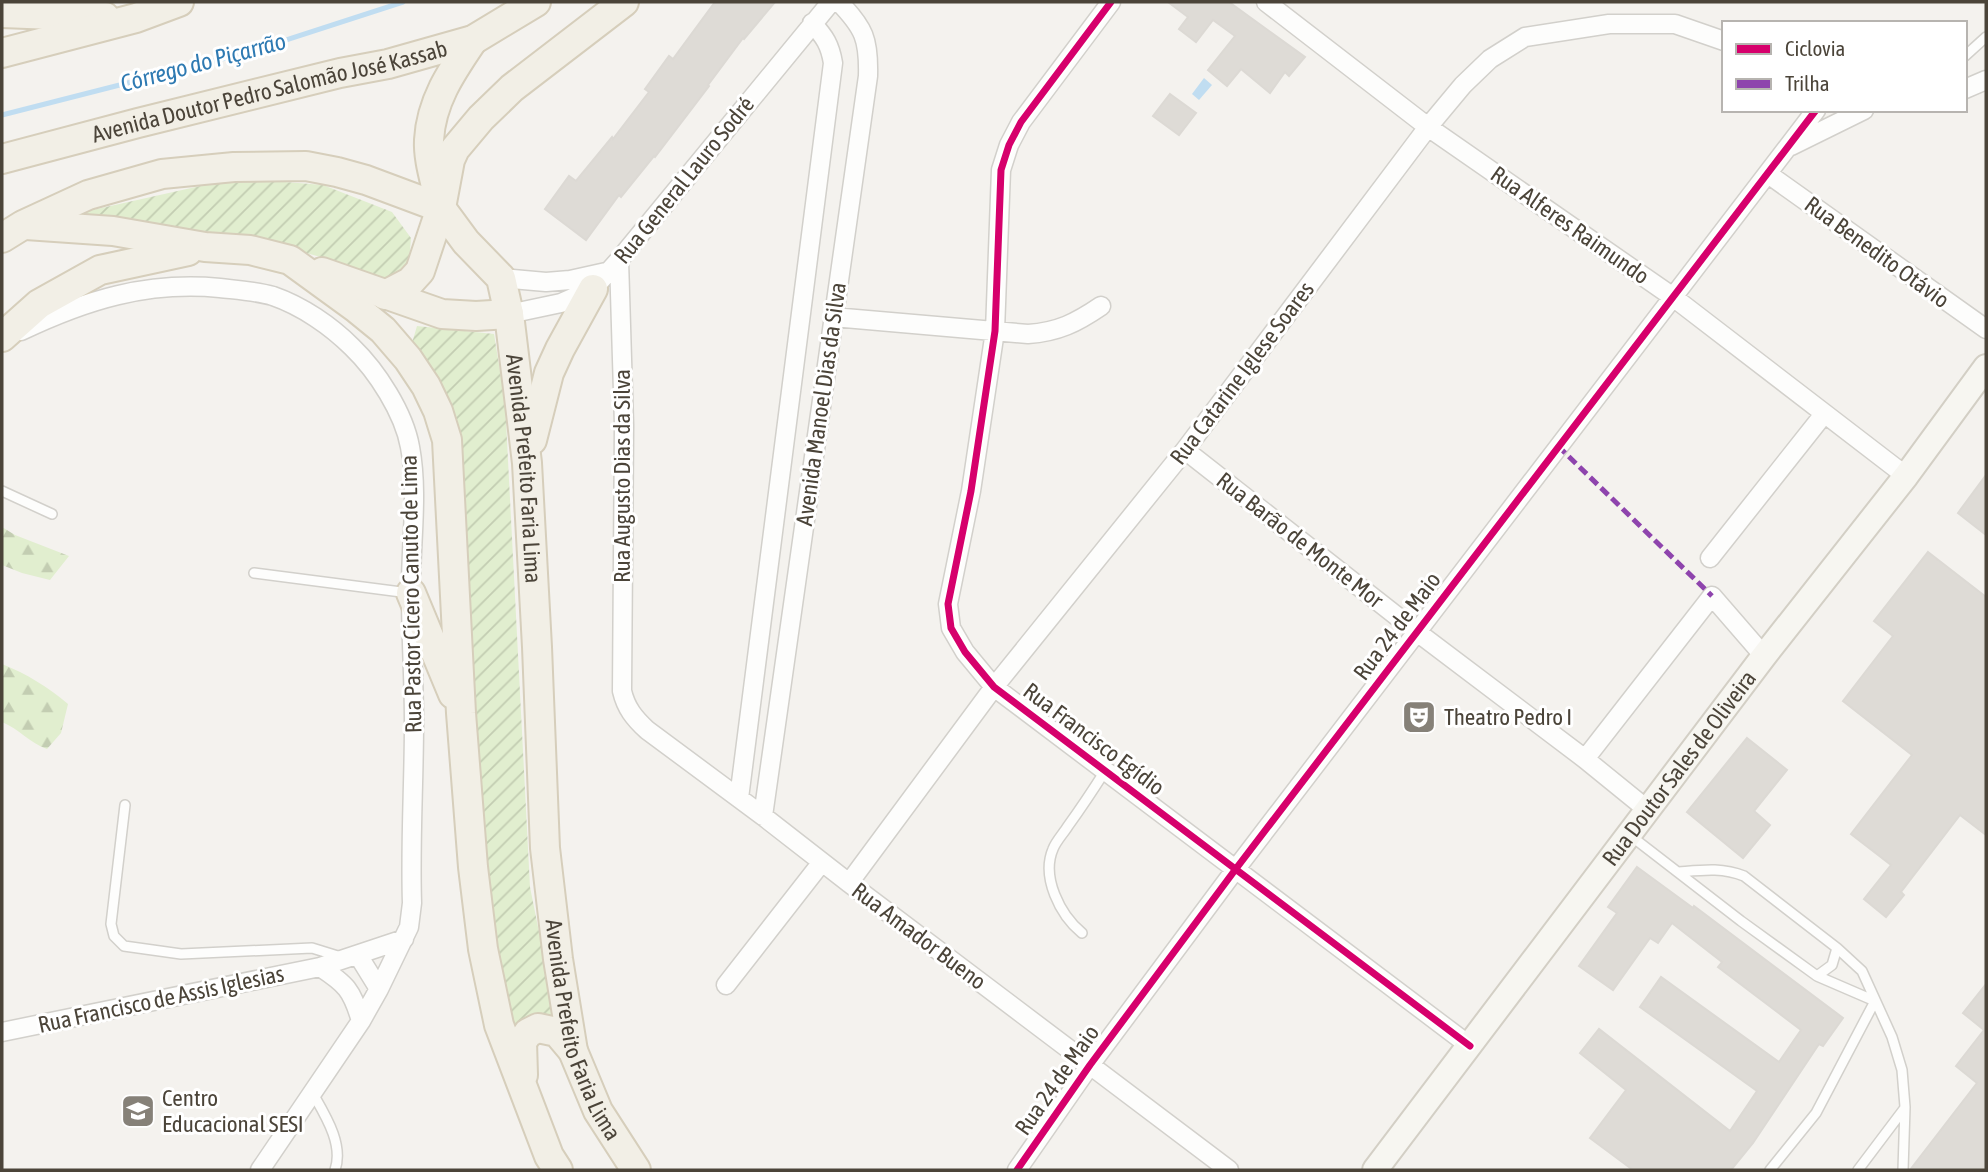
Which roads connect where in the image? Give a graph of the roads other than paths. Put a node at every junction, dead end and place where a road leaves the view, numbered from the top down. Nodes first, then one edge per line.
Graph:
1 (179, 2) edge
2 (536, 2) edge
3 (624, 2) edge
4 (831, 2) edge
5 (839, 2) edge
6 (1111, 2) edge
7 (1266, 2) edge
8 (2, 13) edge
9 (136, 18) junction
10 (812, 23) junction
11 (1986, 37) edge
12 (473, 40) junction
13 (1722, 40) edge
14 (2, 53) edge
15 (1967, 54) edge
16 (1986, 79) edge
17 (1967, 88) edge
18 (1814, 112) edge
19 (1860, 112) edge
20 (1428, 127) junction
21 (1788, 147) junction
22 (2, 159) edge
23 (1769, 174) junction
24 (441, 208) junction
25 (9, 230) edge
26 (205, 247) junction
27 (290, 260) junction
28 (607, 273) junction
29 (501, 278) junction
30 (385, 295) junction
31 (1674, 296) junction
32 (1101, 306) dead end
33 (509, 314) junction
34 (833, 317) junction
35 (1986, 329) edge
36 (995, 331) junction
37 (2, 338) edge
38 (1986, 367) edge
39 (1824, 414) junction
40 (1185, 450) junction
41 (527, 463) junction
42 (1906, 476) junction
43 (2, 491) edge
44 (52, 514) dead end
45 (1710, 558) dead end
46 (254, 573) dead end
47 (411, 593) junction
48 (1418, 632) junction
49 (1764, 656) junction
50 (995, 687) junction
51 (622, 691) joint
52 (461, 713) junction
53 (1586, 759) junction
54 (1105, 771) junction
55 (741, 776) junction
56 (768, 778) junction
57 (739, 798) junction
58 (125, 805) dead end
59 (1648, 811) junction
60 (763, 816) junction
61 (1629, 835) junction
62 (822, 862) junction
63 (1235, 870) junction
64 (1679, 872) junction
65 (849, 883) junction
66 (1082, 933) dead end
67 (404, 939) junction
68 (1837, 948) junction
69 (352, 957) junction
70 (320, 967) junction
71 (1817, 976) junction
72 (726, 985) dead end
73 (379, 989) junction
74 (1875, 1001) junction
75 (360, 1021) junction
76 (2, 1032) edge
77 (1470, 1046) junction
78 (573, 1051) junction
79 (1090, 1065) junction
80 (524, 1092) junction
81 (312, 1093) junction
82 (1905, 1107) junction
83 (552, 1166) edge
84 (260, 1170) edge
85 (335, 1170) edge
86 (636, 1170) edge
87 (1017, 1170) edge
88 (1229, 1170) edge
89 (1375, 1170) edge
90 (1770, 1170) edge
91 (1858, 1170) edge
92 (1903, 1170) edge

1 - 9 main road
2 - 12 main road, Avenida Doutor Pedro Salomão José Kassab
3 - 24 main road
4 - 10 street, Rua General Lauro Sodré
5 - 34 street, Avenida Manoel Dias da Silva
6 - 36 street, Rua Francisco Egídio
7 - 20 street, Rua Alferes Raimundo
8 - 9 main road
9 - 14 main road
10 - 28 street, Rua General Lauro Sodré
10 - 55 street, Avenida Manoel Dias da Silva
11 - 15 lane
12 - 22 main road, Avenida Doutor Pedro Salomão José Kassab
12 - 24 main road, Avenida Doutor Pedro Salomão José Kassab
13 - 20 street, Rua Catarine Iglese Soares
16 - 17 street
18 - 21 street, Rua 24 de Maio
19 - 21 street, Rua 24 de Maio
20 - 31 street, Rua Alferes Raimundo
20 - 40 street, Rua Catarine Iglese Soares
21 - 23 street, Rua 24 de Maio
23 - 31 street, Rua 24 de Maio
23 - 35 street, Rua Benedito Otávio
24 - 25 main road
24 - 29 main road
24 - 30 main road
25 - 26 main road
26 - 27 main road
26 - 37 main road
27 - 30 main road
27 - 52 main road
28 - 29 street
28 - 33 street, Rua General Lauro Sodré
28 - 41 main road
28 - 51 street, Rua Augusto Dias da Silva
29 - 33 main road, Avenida Prefeito Faria Lima
30 - 33 main road
31 - 39 street, Rua Alferes Raimundo
31 - 48 street, Rua 24 de Maio
32 - 36 street
33 - 41 main road, Avenida Prefeito Faria Lima
34 - 36 street
34 - 56 street, Avenida Manoel Dias da Silva
36 - 50 street, Rua Francisco Egídio
37 - 47 street, Rua Pastor Cícero Canuto de Lima
38 - 42 main road, Rua Doutor Sales de Oliveira
39 - 42 street, Rua Alferes Raimundo
39 - 45 street
40 - 48 street, Rua Barão de Monte Mor
40 - 50 street, Rua Catarine Iglese Soares
41 - 78 main road, Avenida Prefeito Faria Lima
42 - 49 main road, Rua Doutor Sales de Oliveira
43 - 44 lane
46 - 47 lane
47 - 52 main road
47 - 67 street, Rua Pastor Cícero Canuto de Lima
48 - 53 street, Rua Barão de Monte Mor
48 - 63 street, Rua 24 de Maio
49 - 53 street
49 - 59 main road, Rua Doutor Sales de Oliveira
50 - 54 street, Rua Francisco Egídio
50 - 65 street, Rua Catarine Iglese Soares
51 - 57 street, Rua Amador Bueno
52 - 80 main road
53 - 59 street, Rua Barão de Monte Mor
54 - 63 street, Rua Francisco Egídio
54 - 66 lane
55 - 56 street
55 - 57 street, Avenida Manoel Dias da Silva
56 - 60 street, Avenida Manoel Dias da Silva
57 - 60 street, Rua Amador Bueno
58 - 69 lane
59 - 61 main road, Rua Doutor Sales de Oliveira
60 - 62 street, Rua Amador Bueno
61 - 64 lane
61 - 77 main road, Rua Doutor Sales de Oliveira
62 - 65 street, Rua Amador Bueno
62 - 72 street
63 - 77 street, Rua Francisco Egídio
63 - 79 street, Rua 24 de Maio
64 - 68 lane
64 - 71 lane
65 - 79 street, Rua Amador Bueno
67 - 69 street
67 - 73 street, Rua Pastor Cícero Canuto de Lima
68 - 71 lane
68 - 74 lane
69 - 70 street
69 - 73 street
70 - 75 street
70 - 76 street, Rua Francisco de Assis Iglesias
71 - 74 lane
73 - 75 street, Rua Pastor Cícero Canuto de Lima
74 - 82 lane
74 - 90 lane
75 - 81 street, Rua Pastor Cícero Canuto de Lima
77 - 89 main road, Rua Doutor Sales de Oliveira
78 - 80 main road
78 - 86 main road, Avenida Prefeito Faria Lima
79 - 87 street, Rua 24 de Maio
79 - 88 street, Rua Amador Bueno
80 - 83 main road
81 - 84 street, Rua Pastor Cícero Canuto de Lima
81 - 85 lane
82 - 91 lane
82 - 92 lane

